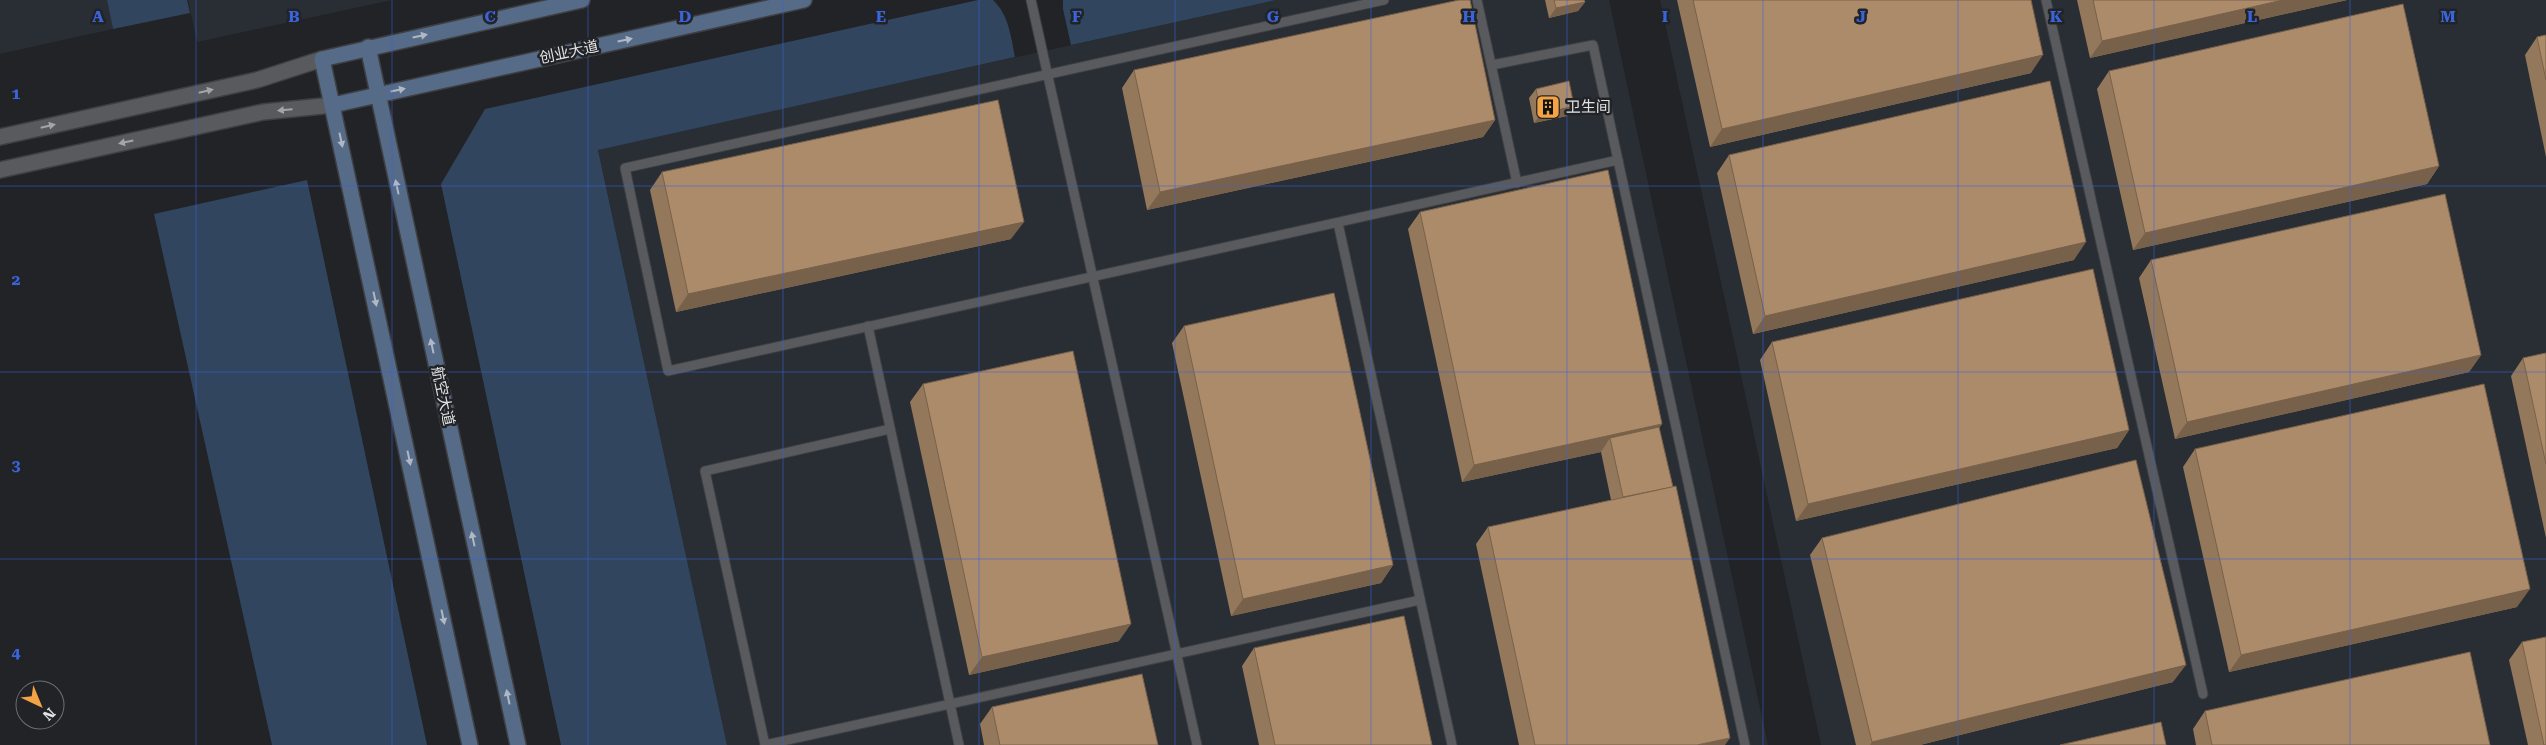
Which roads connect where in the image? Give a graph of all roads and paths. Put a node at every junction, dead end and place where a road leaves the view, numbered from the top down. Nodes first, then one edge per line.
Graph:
1 (582, 0) edge
2 (804, 0) edge
3 (1031, 0) edge
4 (1384, 0) edge
5 (1477, 0) edge
6 (2046, 0) edge
7 (368, 48) junction
8 (322, 59) junction
9 (1492, 65) junction
10 (1047, 74) junction
11 (377, 95) junction
12 (333, 105) junction
13 (0, 137) edge
14 (1618, 160) junction
15 (0, 170) edge
16 (1517, 183) junction
17 (1338, 223) junction
18 (1092, 277) junction
19 (868, 326) junction
20 (890, 430) junction
21 (1420, 600) junction
22 (1176, 654) junction
23 (2203, 694) dead end
24 (950, 704) junction
25 (470, 745) edge
26 (518, 745) edge
27 (959, 745) edge
28 (1197, 745) edge
29 (1452, 745) edge
30 (1745, 745) edge

7 -> 1 main road
11 -> 2 main road, 创业大道
3 - 10 lane
4 - 10 lane
5 - 9 lane
6 - 23 lane
7 - 8 main road
7 - 11 main road, 航空大道
8 - 12 main road
13 -> 8 street
9 - 14 lane
9 - 16 lane
10 - 18 lane
10 - 19 lane
11 - 12 main road, 创业大道
26 -> 11 main road, 航空大道
12 -> 15 street
12 -> 25 main road
14 - 16 lane
14 - 30 lane
16 - 17 lane
17 - 18 lane
17 - 21 lane
18 - 19 lane
18 - 22 lane
19 - 20 lane
20 - 24 lane
20 - 24 lane
21 - 22 lane
21 - 29 lane
22 - 24 lane
22 - 28 lane
24 - 27 lane

